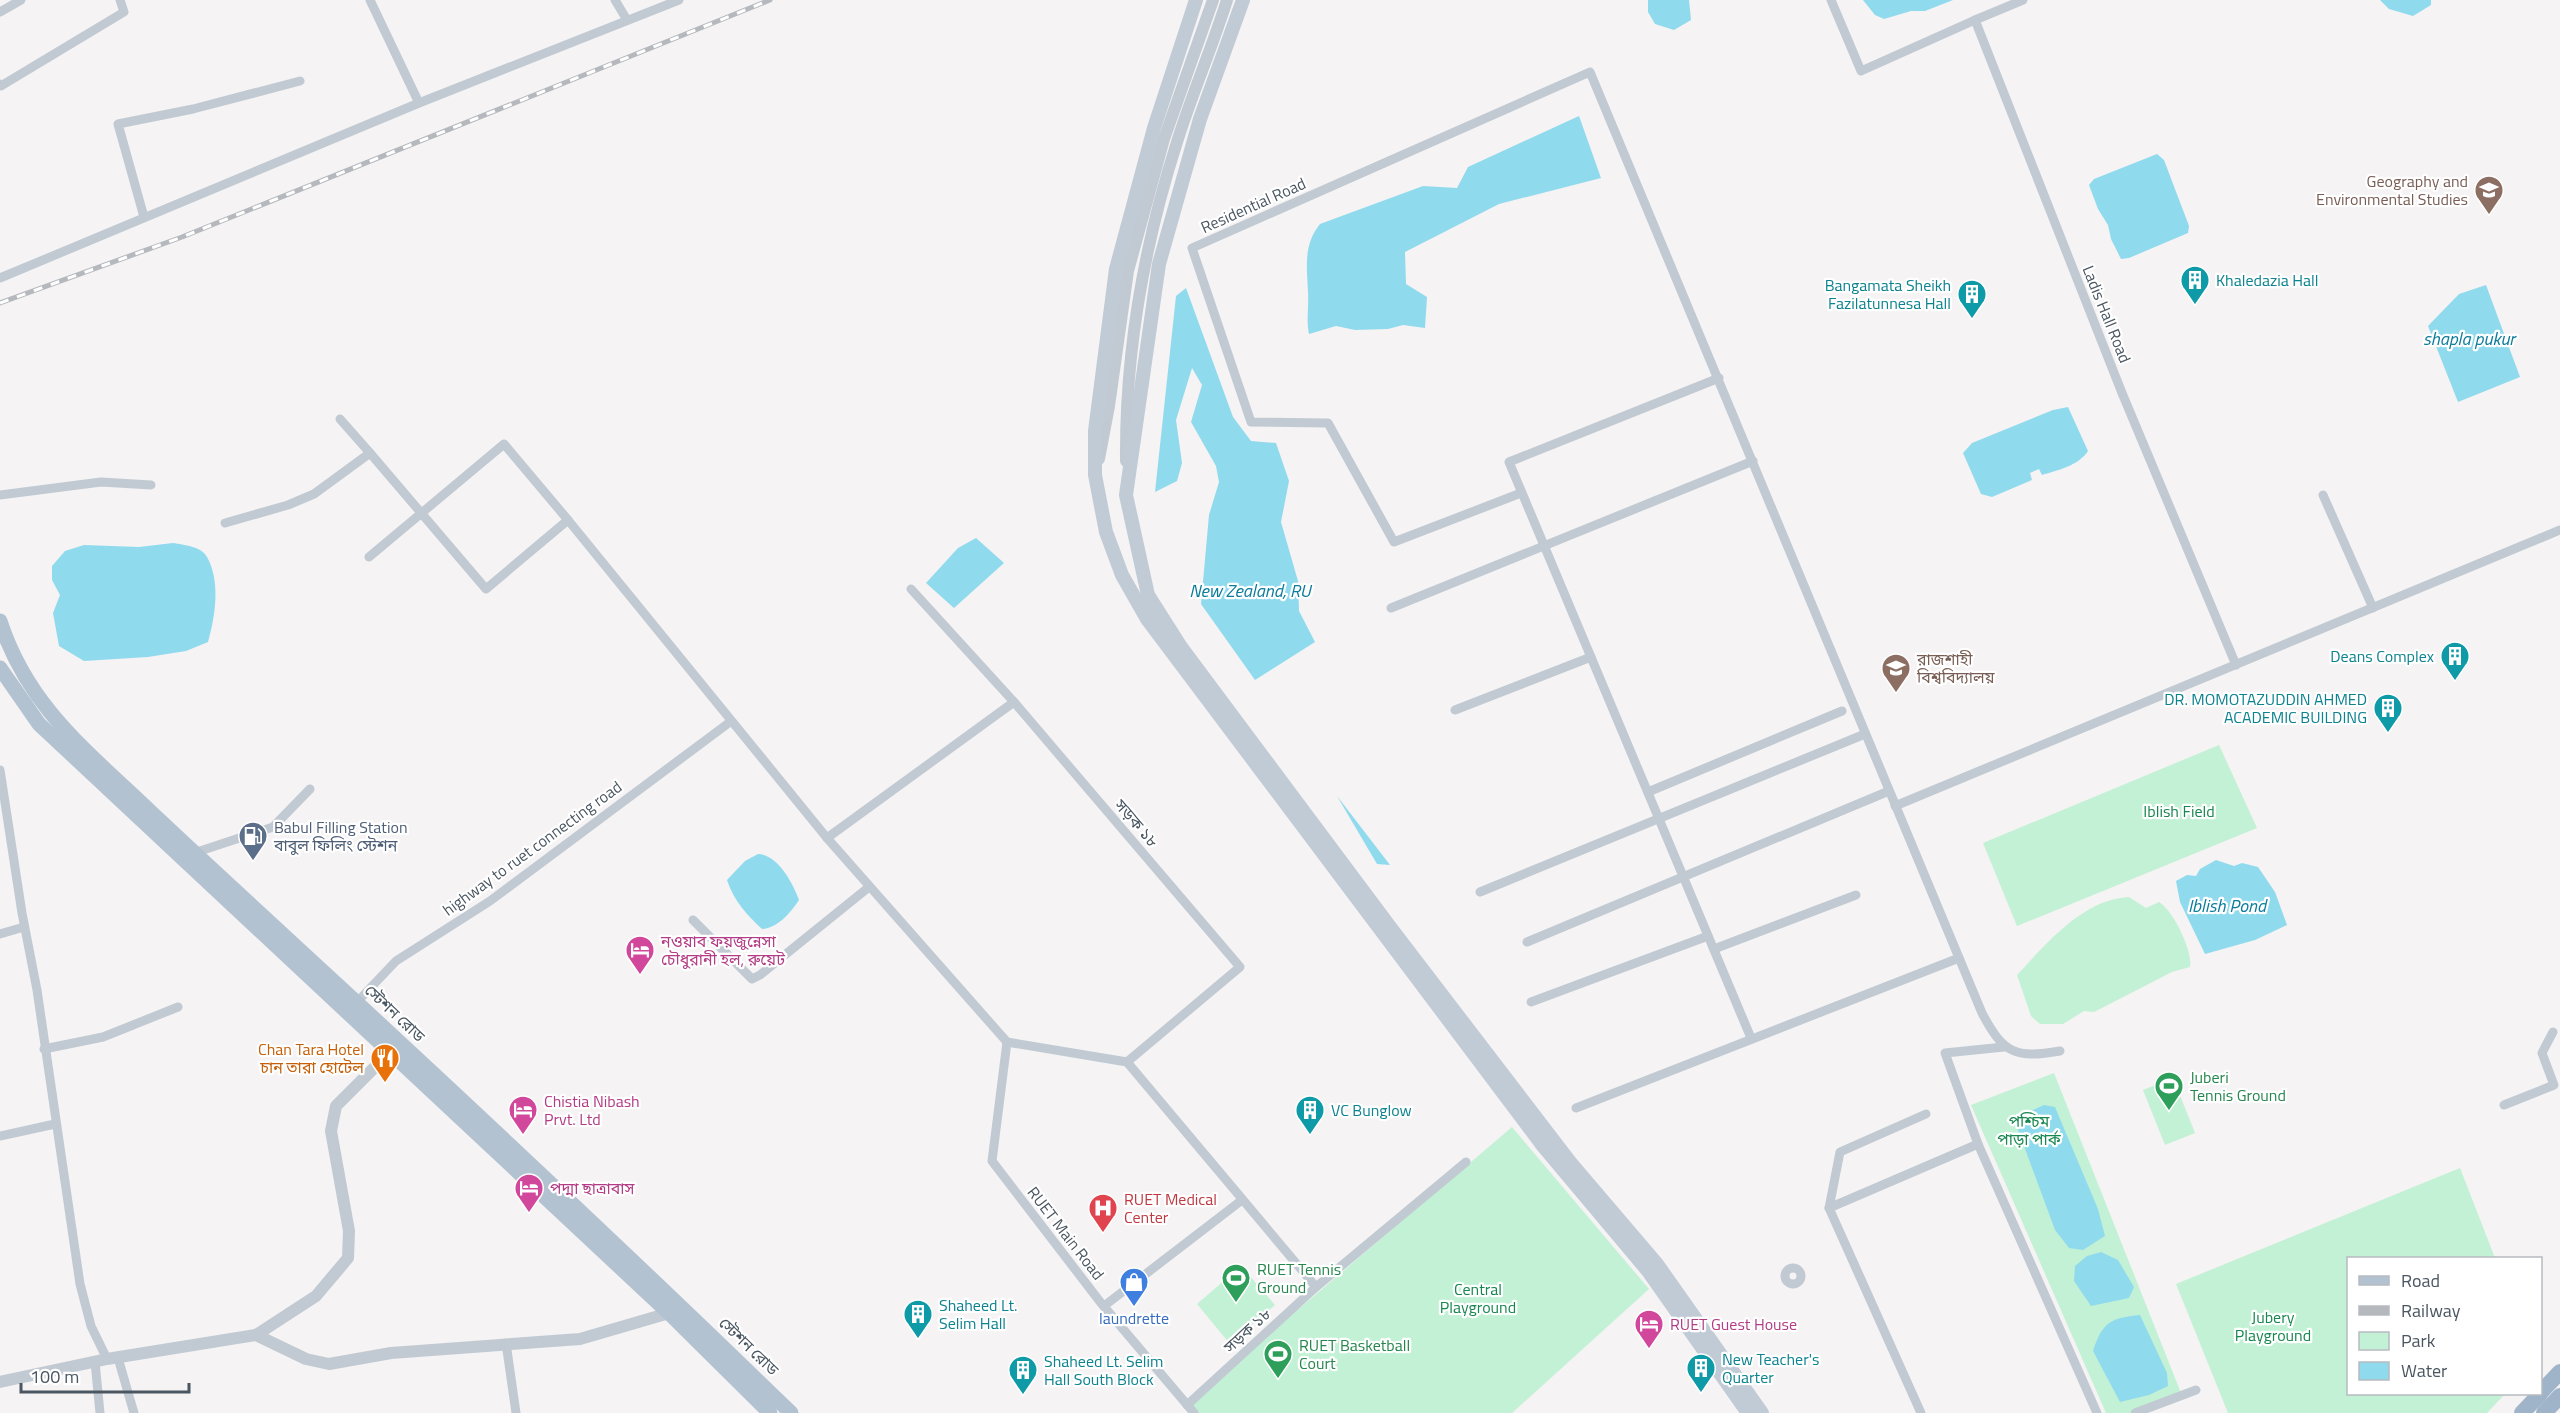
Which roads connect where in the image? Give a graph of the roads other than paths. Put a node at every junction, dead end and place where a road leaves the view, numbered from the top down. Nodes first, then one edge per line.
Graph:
1 (21, 0) edge
2 (120, 0) edge
3 (370, 0) edge
4 (615, 0) edge
5 (679, 0) edge
6 (1196, 0) edge
7 (1213, 0) edge
8 (1227, 0) edge
9 (1243, 0) edge
10 (1831, 0) edge
11 (2023, 0) edge
12 (0, 12) edge
13 (627, 20) junction
14 (1974, 20) junction
15 (300, 81) dead end
16 (0, 84) edge
17 (419, 103) junction
18 (144, 218) junction
19 (0, 278) edge
20 (1719, 378) junction
21 (340, 419) dead end
22 (370, 453) junction
23 (1752, 461) junction
24 (1095, 475) junction
25 (151, 484) dead end
26 (1521, 492) junction
27 (0, 495) edge
28 (1126, 495) junction
29 (2323, 495) dead end
30 (420, 515) junction
31 (568, 520) junction
32 (225, 523) dead end
33 (2560, 530) edge
34 (1544, 546) junction
35 (369, 557) dead end
36 (911, 589) dead end
37 (1391, 608) dead end
38 (2373, 608) junction
39 (0, 621) edge
40 (4, 646) edge
41 (1591, 657) junction
42 (2236, 664) junction
43 (0, 668) edge
44 (1014, 702) junction
45 (1455, 710) dead end
46 (1842, 711) dead end
47 (730, 722) junction
48 (1865, 734) junction
49 (0, 770) edge
50 (310, 789) dead end
51 (1889, 791) junction
52 (1648, 792) junction
53 (1895, 806) junction
54 (1659, 818) junction
55 (827, 838) junction
56 (194, 853) junction
57 (1683, 877) junction
58 (869, 887) junction
59 (1480, 892) dead end
60 (1856, 895) dead end
61 (693, 920) dead end
62 (24, 927) junction
63 (0, 934) edge
64 (1708, 936) junction
65 (1527, 942) dead end
66 (1714, 950) junction
67 (1959, 958) junction
68 (357, 1002) junction
69 (1531, 1002) dead end
70 (178, 1007) dead end
71 (2553, 1032) dead end
72 (1751, 1038) junction
73 (1006, 1042) junction
74 (2004, 1047) junction
75 (44, 1049) junction
76 (391, 1051) junction
77 (2060, 1051) dead end
78 (1127, 1062) junction
79 (2504, 1105) dead end
80 (1576, 1108) dead end
81 (1926, 1114) dead end
82 (55, 1124) junction
83 (0, 1136) edge
84 (1978, 1143) junction
85 (1466, 1162) dead end
86 (1242, 1200) junction
87 (1829, 1208) junction
88 (1316, 1287) junction
89 (1104, 1306) junction
90 (676, 1311) junction
91 (256, 1335) junction
92 (506, 1343) junction
93 (106, 1360) junction
94 (2560, 1372) edge
95 (0, 1382) edge
96 (2196, 1390) dead end
97 (2542, 1391) edge
98 (2538, 1395) edge
99 (2560, 1396) edge
100 (1187, 1405) junction
101 (100, 1413) edge
102 (134, 1413) edge
103 (516, 1413) edge
104 (771, 1413) edge
105 (791, 1413) edge
106 (1194, 1413) edge
107 (1748, 1413) edge
108 (1762, 1413) edge
109 (1921, 1413) edge
110 (2097, 1413) edge
111 (2135, 1413) edge
112 (2522, 1413) edge
113 (2544, 1413) edge

1 - 12 street
2 - 16 street
3 - 17 street
4 - 13 street
5 - 13 street
6 - 24 main road
7 - 24 street
8 - 28 street
9 - 28 main road
10 - 14 street
11 - 14 street
13 - 17 street
14 - 42 street, Ladis Hall Road
15 - 18 street
17 - 18 street
18 - 19 street
20 - 23 street
20 - 26 street
20 - 26 street, Residential Road
21 - 22 street
22 - 30 street
22 - 32 street
23 - 34 street
23 - 48 street
24 - 107 main road
25 - 27 street
26 - 34 street
28 - 108 main road
29 - 38 street
30 - 31 street
30 - 31 street
30 - 35 street
31 - 47 street
33 - 38 street
34 - 37 street
34 - 41 street
36 - 44 street, সড়ক ১৮
38 - 42 street
39 - 40 main road, স্টেশন রোড
40 - 56 main road, স্টেশন রোড
41 - 45 street
41 - 52 street
42 - 53 street
43 - 76 main road, স্টেশন রোড
44 - 55 street
44 - 78 street, সড়ক ১৮
46 - 52 street
47 - 55 street
47 - 68 street, highway to ruet connecting road
48 - 51 street
48 - 54 street
49 - 62 street
50 - 56 street
51 - 53 street
51 - 57 street
52 - 54 street
53 - 67 street
54 - 57 street
54 - 59 street
55 - 58 street
56 - 68 main road, স্টেশন রোড
57 - 64 street
57 - 65 street
58 - 61 street
58 - 73 street
60 - 66 street
62 - 63 street
62 - 75 street
64 - 66 street
64 - 69 street
66 - 72 street
67 - 72 street
67 - 74 street
68 - 90 main road, স্টেশন রোড
70 - 75 street
71 - 79 street
72 - 80 street
73 - 78 street
73 - 89 street, RUET Main Road
74 - 77 street
74 - 84 street
75 - 82 street
76 - 90 main road, স্টেশন রোড
76 - 91 street
78 - 86 street
81 - 87 street
82 - 83 street
82 - 93 street
84 - 87 street
84 - 110 street
85 - 88 street, সড়ক ১৮
86 - 88 street
86 - 89 street
87 - 109 street
88 - 100 street, সড়ক ১৮
89 - 100 street, RUET Main Road
90 - 92 street
90 - 104 main road, স্টেশন রোড
90 - 105 main road, স্টেশন রোড
91 - 92 street
91 - 93 street
92 - 103 street
93 - 95 street
93 - 101 street
93 - 102 street
94 - 97 highway
96 - 111 street
98 - 112 highway
99 - 113 highway
100 - 106 street, RUET Main Road

